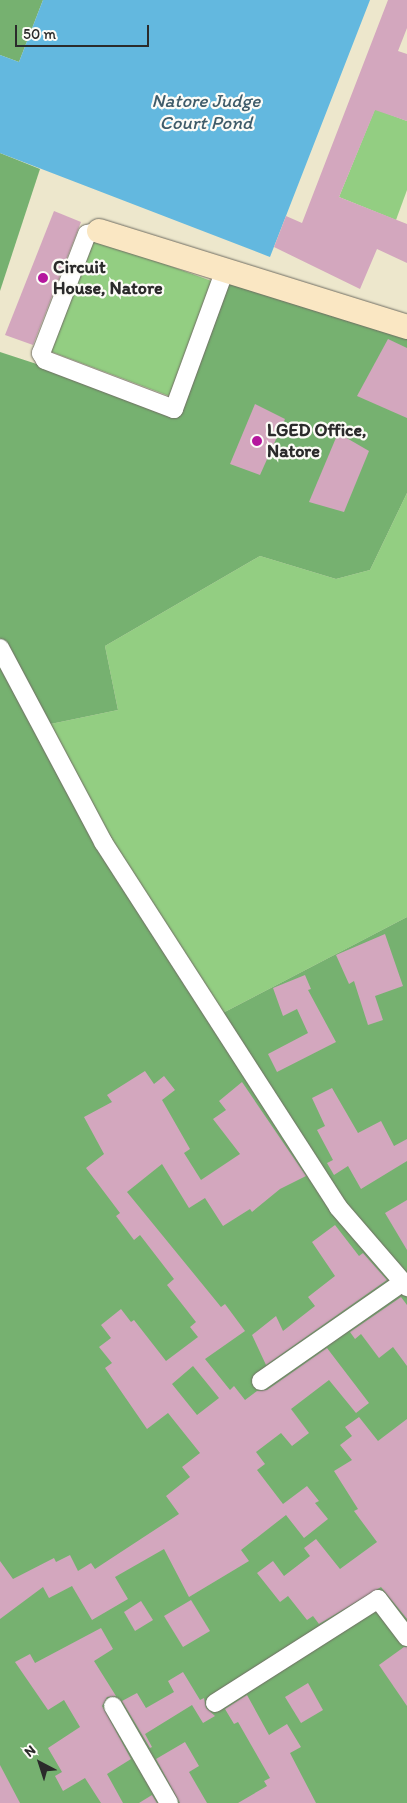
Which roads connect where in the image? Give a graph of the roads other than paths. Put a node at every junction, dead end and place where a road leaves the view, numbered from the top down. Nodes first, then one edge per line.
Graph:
1 (99, 231) joint
2 (224, 272) junction
3 (407, 327) edge
4 (0, 648) edge
5 (405, 1284) edge
6 (261, 1381) dead end
7 (407, 1637) edge
8 (215, 1704) dead end
9 (113, 1706) dead end
10 (169, 1803) edge

1 - 2 street
1 - 2 street
2 - 3 street
4 - 5 street
5 - 6 street
7 - 8 street
9 - 10 street

